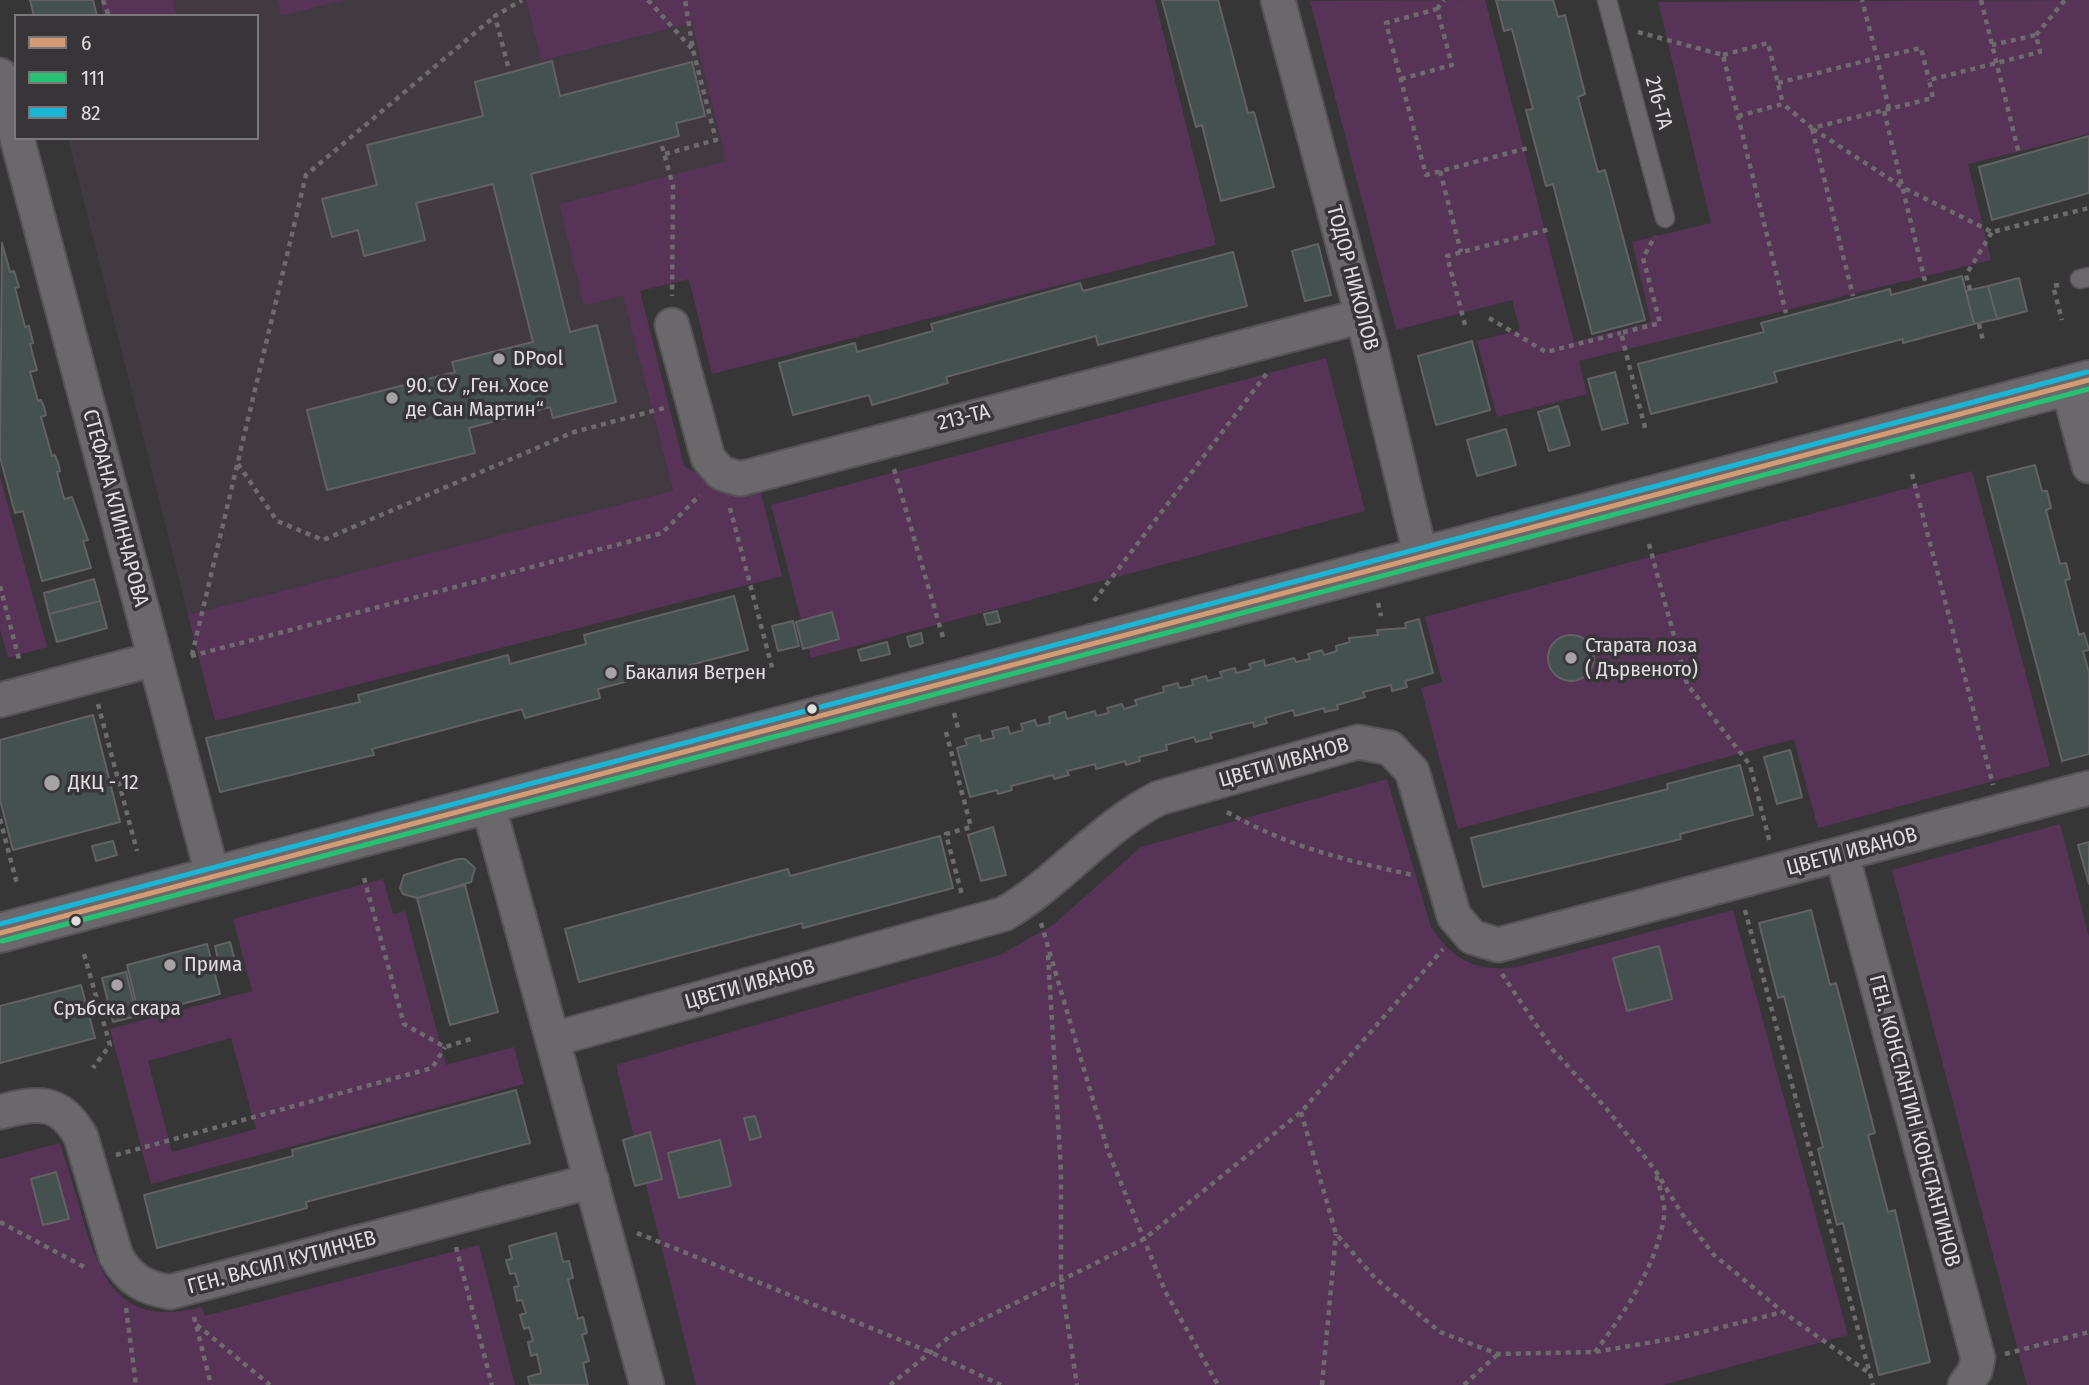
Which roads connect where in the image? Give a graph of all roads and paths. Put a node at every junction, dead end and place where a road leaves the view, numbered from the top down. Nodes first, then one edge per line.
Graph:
1 (522, 0) edge
2 (648, 0) edge
3 (685, 0) edge
4 (1278, 0) edge
5 (1444, 0) edge
6 (1607, 0) edge
7 (1862, 0) edge
8 (1981, 0) edge
9 (2065, 0) edge
10 (1437, 9) junction
11 (495, 16) junction
12 (1614, 25) junction
13 (2036, 35) junction
14 (1992, 46) junction
15 (693, 50) junction
16 (1723, 55) junction
17 (1877, 58) junction
18 (1997, 63) junction
19 (508, 66) dead end
20 (0, 75) edge
21 (1401, 79) junction
22 (1928, 80) junction
23 (1778, 83) junction
24 (1783, 104) junction
25 (1886, 110) junction
26 (1738, 116) junction
27 (14, 128) edge
28 (1812, 128) junction
29 (17, 140) edge
30 (662, 146) dead end
31 (1528, 148) dead end
32 (665, 154) junction
33 (2019, 154) dead end
34 (1440, 171) junction
35 (1902, 187) junction
36 (2089, 208) edge
37 (1665, 218) joint
38 (1550, 229) dead end
39 (1992, 232) junction
40 (1461, 252) junction
41 (1925, 281) dead end
42 (1970, 290) dead end
43 (1853, 296) dead end
44 (1786, 313) dead end
45 (1362, 316) junction
46 (1489, 318) dead end
47 (1979, 324) dead end
48 (672, 325) joint
49 (1465, 325) dead end
50 (1621, 332) junction
51 (1297, 333) junction
52 (1983, 341) dead end
53 (2079, 383) edge
54 (693, 401) junction
55 (1646, 428) dead end
56 (885, 438) junction
57 (237, 463) junction
58 (2089, 466) edge
59 (721, 473) junction
60 (1912, 474) dead end
61 (1649, 544) dead end
62 (1421, 557) junction
63 (0, 586) edge
64 (1377, 600) dead end
65 (1094, 601) dead end
66 (1381, 616) dead end
67 (944, 640) dead end
68 (192, 655) junction
69 (155, 662) junction
70 (773, 671) dead end
71 (90, 676) junction
72 (14, 696) edge
73 (954, 713) dead end
74 (958, 728) dead end
75 (946, 732) dead end
76 (2089, 788) edge
77 (1188, 790) junction
78 (1994, 791) dead end
79 (488, 804) junction
80 (0, 819) edge
81 (137, 851) dead end
82 (1842, 855) junction
83 (1777, 872) junction
84 (212, 877) junction
85 (365, 878) dead end
86 (1444, 882) junction
87 (1738, 882) junction
88 (17, 884) dead end
89 (1033, 897) junction
90 (969, 923) junction
91 (0, 933) edge
92 (1473, 935) junction
93 (1048, 948) junction
94 (84, 954) dead end
95 (471, 1039) dead end
96 (554, 1039) junction
97 (444, 1047) junction
98 (93, 1068) dead end
99 (0, 1112) edge
100 (1301, 1112) junction
101 (89, 1163) junction
102 (1655, 1170) junction
103 (593, 1181) junction
104 (449, 1219) junction
105 (604, 1220) junction
106 (0, 1222) edge
107 (1336, 1234) junction
108 (1144, 1239) junction
109 (1061, 1281) junction
110 (137, 1282) junction
111 (187, 1289) junction
112 (1783, 1312) junction
113 (197, 1325) junction
114 (2089, 1332) edge
115 (930, 1352) junction
116 (1595, 1352) junction
117 (1499, 1354) junction
118 (1971, 1371) edge
119 (1869, 1373) junction
120 (136, 1385) edge
121 (211, 1385) edge
122 (270, 1385) edge
123 (492, 1385) edge
124 (648, 1385) edge
125 (890, 1385) edge
126 (1001, 1385) edge
127 (1077, 1385) edge
128 (1217, 1385) edge
129 (1322, 1385) edge
130 (1464, 1385) edge
131 (1873, 1385) edge

1 - 11 path
2 - 15 path
3 - 15 path
4 - 45 street, ТОДОР НИКОЛОВ
5 - 10 path
6 - 12 lane, 216-ТА
7 - 17 path
8 - 14 path
9 - 13 path
10 - 21 path
10 - 21 path
11 - 19 path
11 - 57 path
12 - 16 path
12 - 37 lane, 216-ТА
13 - 14 path
13 - 18 path
14 - 18 path
15 - 32 path
16 - 23 path
16 - 26 path
17 - 22 path
17 - 23 path
17 - 25 path
18 - 22 path
18 - 33 path
20 - 27 street, СТЕФАНА КЛИНЧАРОВА
21 - 34 path
22 - 25 path
23 - 24 path
24 - 26 path
24 - 28 path
25 - 28 path
25 - 35 path
26 - 44 path
28 - 35 path
28 - 43 path
29 - 69 street, СТЕФАНА КЛИНЧАРОВА
30 - 32 path
31 - 34 path
32 - 48 path
34 - 40 path
35 - 39 path
35 - 41 path
36 - 39 path
37 - 50 path
38 - 40 path
39 - 42 path
40 - 49 path
45 - 51 street, 213-ТА
45 - 62 street, ТОДОР НИКОЛОВ
46 - 50 path
47 - 52 path
48 - 54 street
50 - 55 path
51 - 56 street, 213-ТА
51 - 65 path
53 - 58 street
53 - 62 street
54 - 57 path
54 - 59 street
56 - 59 street, 213-ТА
56 - 67 path
57 - 68 path
59 - 68 path
59 - 70 path
60 - 78 path
61 - 83 path
62 - 79 street
63 - 72 path
64 - 66 path
68 - 69 path
69 - 71 street
69 - 84 street, СТЕФАНА КЛИНЧАРОВА
71 - 72 street
71 - 81 path
73 - 74 path
75 - 90 path
76 - 82 street, ЦВЕТИ ИВАНОВ
77 - 86 path
77 - 86 street, ЦВЕТИ ИВАНОВ
77 - 89 street, ЦВЕТИ ИВАНОВ
79 - 84 street
79 - 96 street
80 - 88 path
82 - 83 street, ЦВЕТИ ИВАНОВ
82 - 118 street, ГЕН. КОНСТАНТИН КОНСТАНТИНОВ
83 - 87 street, ЦВЕТИ ИВАНОВ
84 - 91 street
85 - 97 path
86 - 92 street, ЦВЕТИ ИВАНОВ
87 - 92 street, ЦВЕТИ ИВАНОВ
87 - 119 path
89 - 90 street, ЦВЕТИ ИВАНОВ
89 - 93 path
90 - 96 street, ЦВЕТИ ИВАНОВ
92 - 100 path
92 - 102 path
93 - 108 path
93 - 109 path
94 - 98 path
95 - 97 path
96 - 103 street
97 - 101 path
99 - 101 street
100 - 107 path
100 - 108 path
101 - 110 street
102 - 112 path
102 - 116 path
103 - 104 street, ГЕН. ВАСИЛ КУТИНЧЕВ
103 - 105 street
104 - 111 street, ГЕН. ВАСИЛ КУТИНЧЕВ
104 - 123 path
105 - 115 path
105 - 124 street
106 - 110 path
107 - 117 path
107 - 129 path
108 - 109 path
108 - 128 path
109 - 115 path
109 - 127 path
110 - 111 street, ГЕН. ВАСИЛ КУТИНЧЕВ
110 - 120 path
111 - 113 path
112 - 116 path
112 - 119 path
113 - 121 path
113 - 122 path
114 - 118 path
115 - 125 path
115 - 126 path
116 - 117 path
117 - 130 path
119 - 131 path

